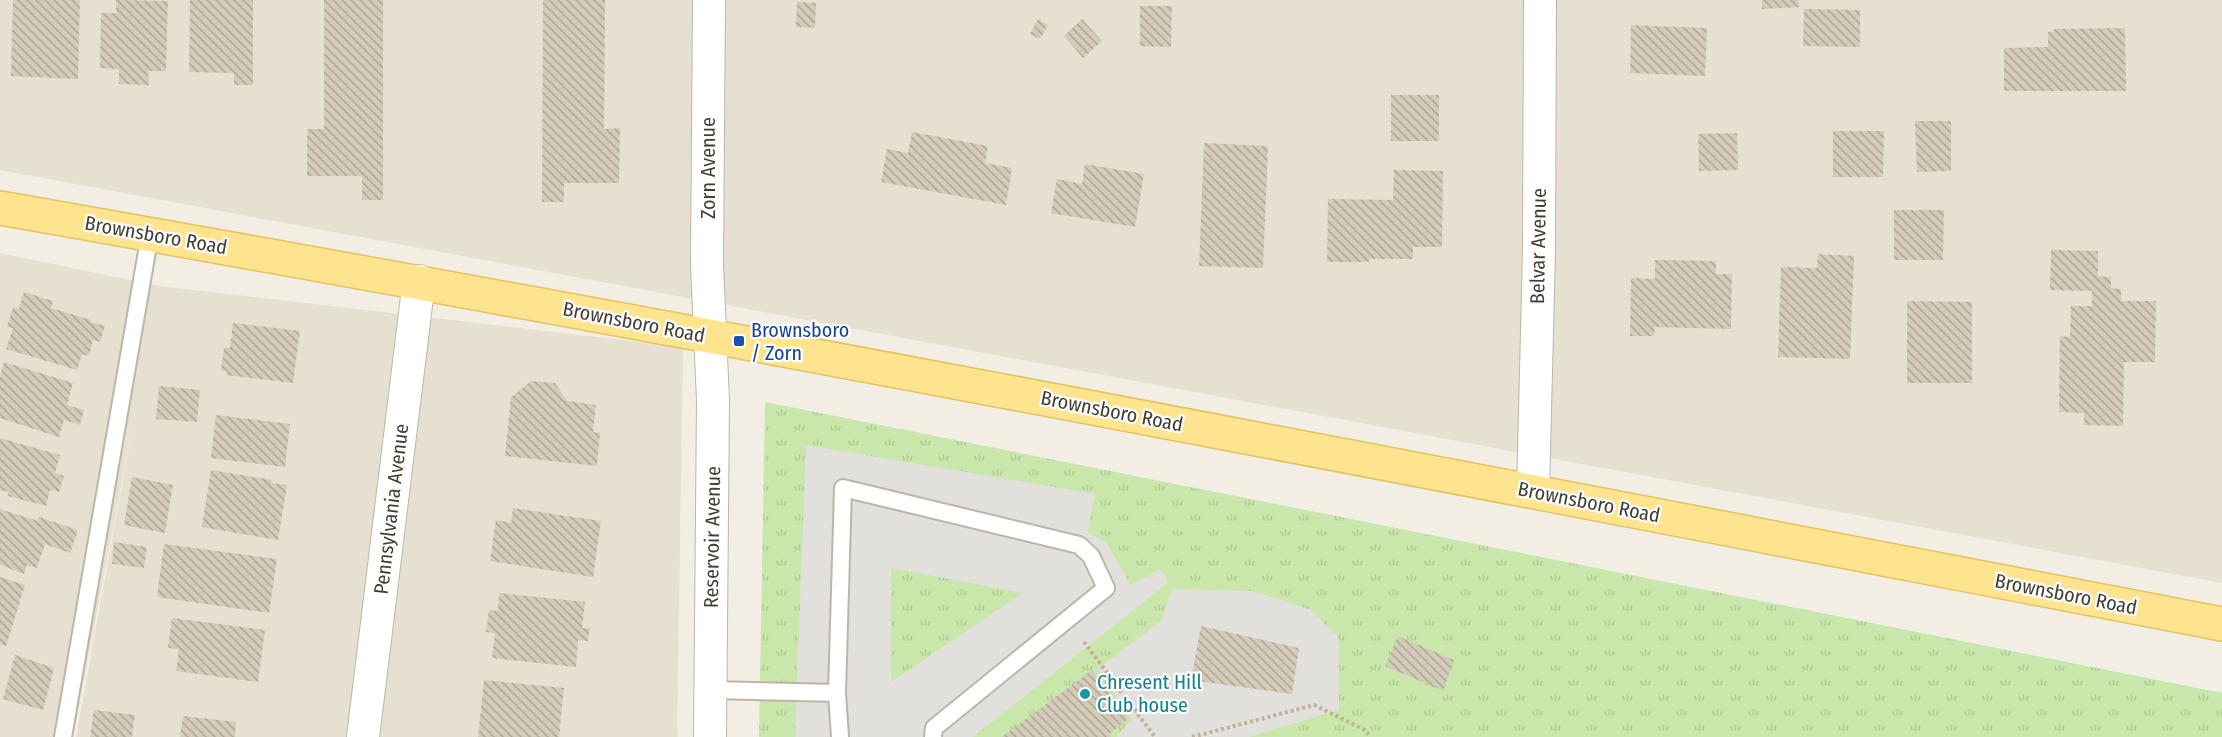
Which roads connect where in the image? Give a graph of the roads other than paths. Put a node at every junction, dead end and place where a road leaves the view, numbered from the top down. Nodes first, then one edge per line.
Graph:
1 (709, 0) edge
2 (1540, 0) edge
3 (0, 208) edge
4 (150, 234) junction
5 (419, 281) junction
6 (710, 336) junction
7 (1533, 492) junction
8 (2222, 624) edge
9 (711, 690) junction
10 (837, 693) junction
11 (63, 737) edge
12 (363, 737) edge
13 (710, 737) edge
14 (840, 737) edge
15 (933, 737) edge

1 - 6 street, Zorn Avenue
2 - 7 street, Belvar Avenue
3 - 4 main road, Brownsboro Road
4 - 5 main road, Brownsboro Road
4 - 11 lane
5 - 6 main road, Brownsboro Road
5 - 12 street, Pennsylvania Avenue
6 - 7 main road, Brownsboro Road
6 - 9 street, Reservoir Avenue
7 - 8 main road, Brownsboro Road
9 - 10 lane
9 - 13 street, Reservoir Avenue
10 - 14 lane
10 - 15 lane

